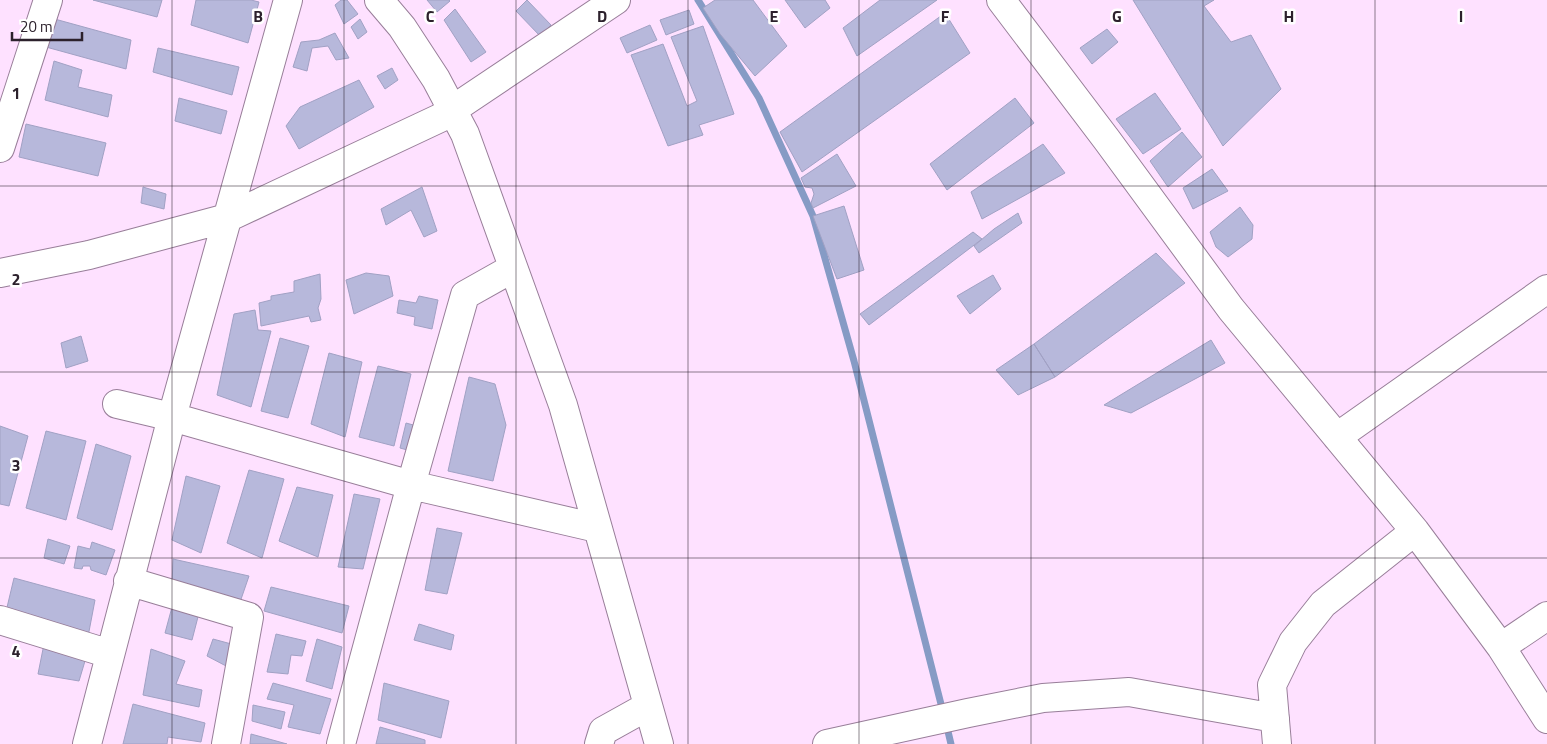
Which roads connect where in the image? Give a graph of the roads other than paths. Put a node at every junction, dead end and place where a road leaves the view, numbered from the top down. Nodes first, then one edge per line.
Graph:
1 (48, 0) edge
2 (288, 0) edge
3 (379, 0) edge
4 (616, 0) edge
5 (1001, 0) edge
6 (452, 109) junction
7 (0, 148) edge
8 (227, 218) junction
9 (513, 268) junction
10 (0, 273) edge
11 (1547, 289) edge
12 (117, 404) dead end
13 (172, 417) junction
14 (1338, 437) junction
15 (411, 486) junction
16 (597, 528) junction
17 (1415, 531) junction
18 (128, 581) junction
19 (1547, 616) edge
20 (0, 620) edge
21 (1501, 647) junction
22 (110, 654) junction
23 (648, 706) junction
24 (1547, 719) edge
25 (1276, 731) edge
26 (87, 744) edge
27 (226, 744) edge
28 (340, 744) edge
29 (599, 744) edge
30 (659, 744) edge
31 (827, 744) edge

1 - 7 street
2 - 8 street
3 - 6 street
4 - 6 street
5 - 14 street
6 - 8 street
6 - 9 street
8 - 10 street
8 - 13 street
9 - 15 street
9 - 16 street
11 - 14 street
12 - 13 street
13 - 15 street
13 - 18 street
14 - 17 street
15 - 16 street
15 - 28 street
16 - 23 street
17 - 21 street
17 - 25 street
18 - 22 street
18 - 27 street
19 - 21 street
20 - 22 street
21 - 24 street
22 - 26 street
23 - 29 street
23 - 30 street
25 - 31 street

